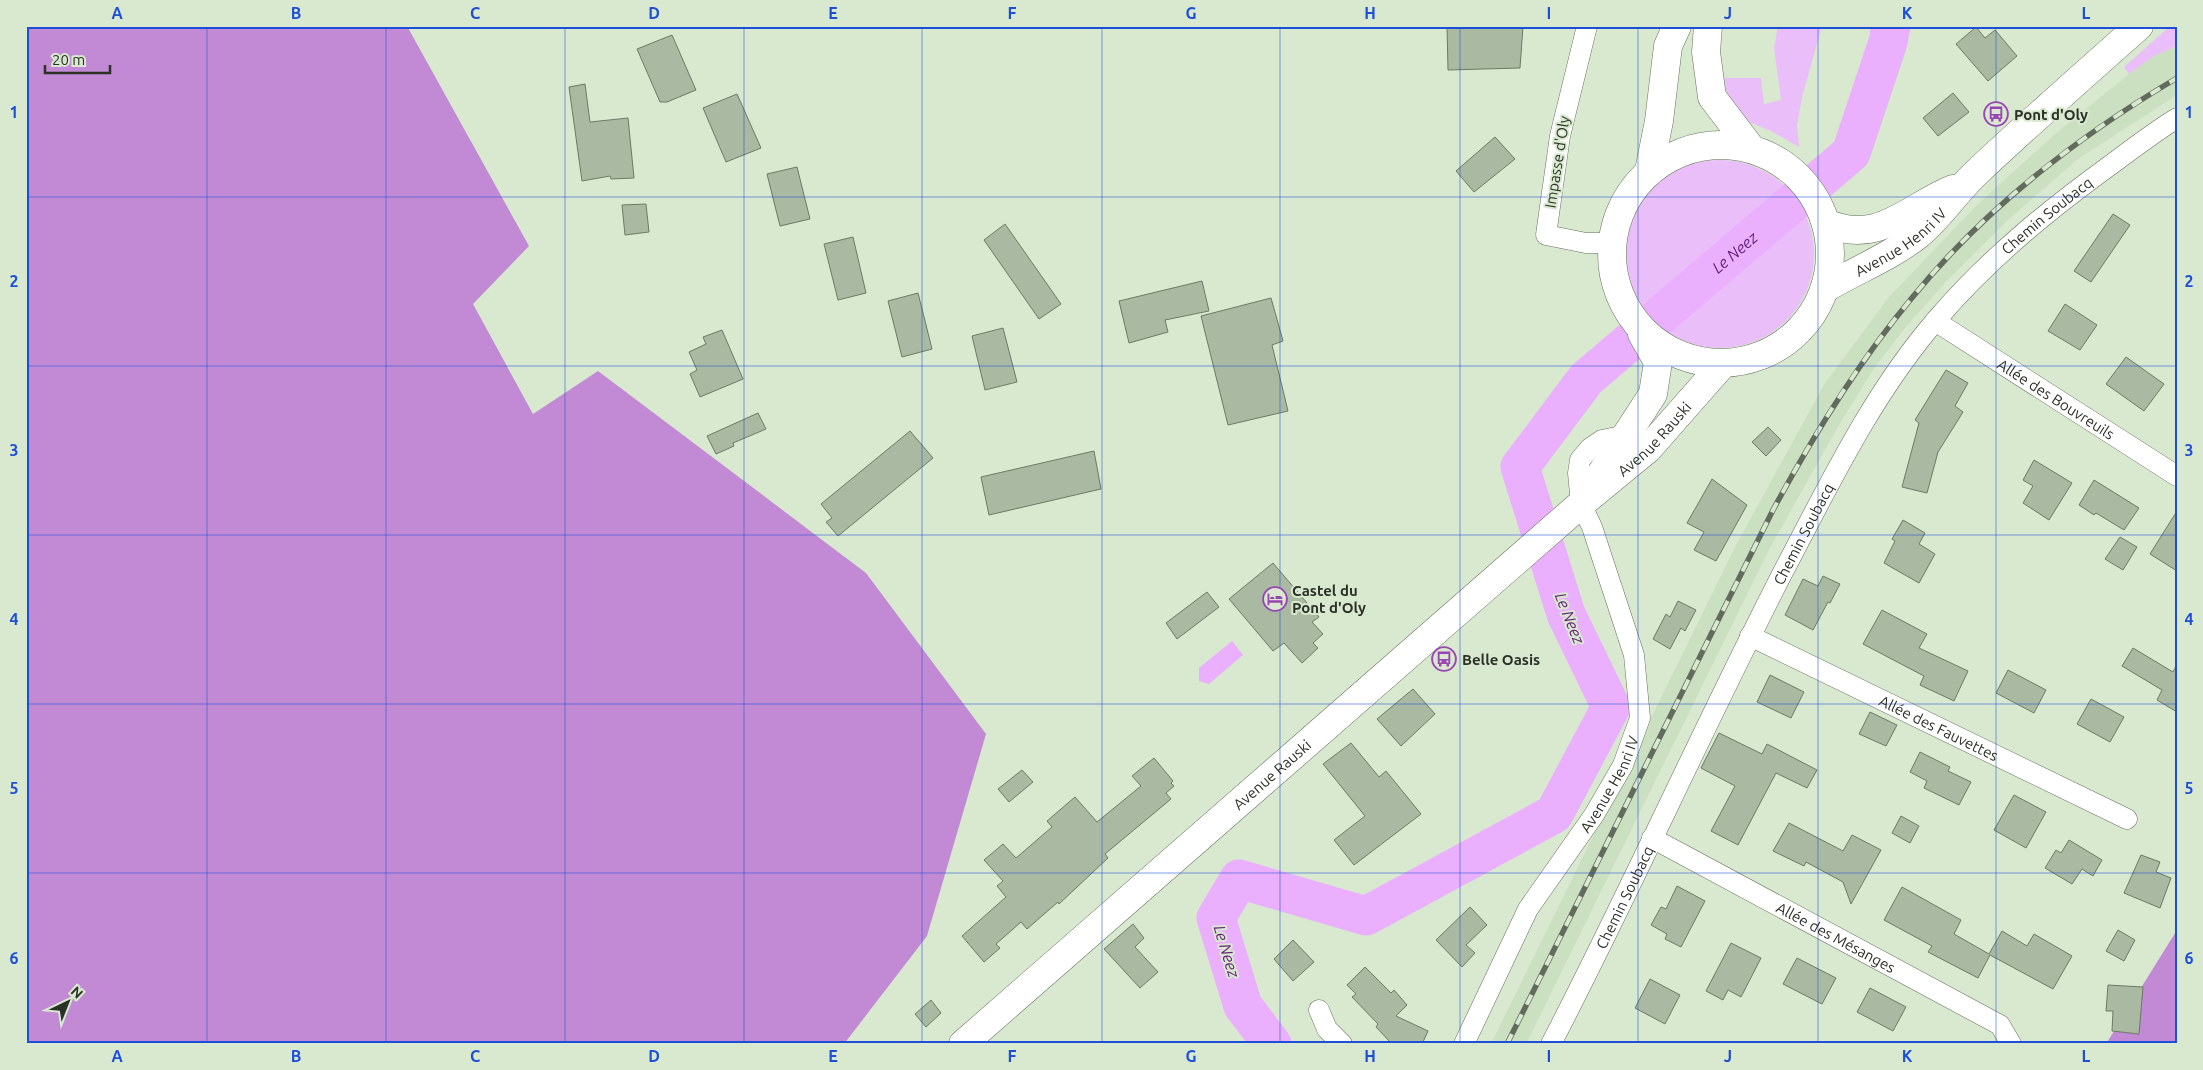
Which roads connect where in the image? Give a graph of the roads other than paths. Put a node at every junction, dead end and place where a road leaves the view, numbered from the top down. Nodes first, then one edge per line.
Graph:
1 (1587, 26) edge
2 (1677, 26) edge
3 (1708, 26) edge
4 (2139, 26) edge
5 (2177, 118) edge
6 (1750, 148) junction
7 (1649, 171) junction
8 (1965, 184) junction
9 (1826, 223) junction
10 (1610, 244) junction
11 (1826, 288) junction
12 (1935, 321) junction
13 (1637, 324) junction
14 (1710, 365) junction
15 (2177, 476) edge
16 (1571, 512) junction
17 (1750, 636) junction
18 (2127, 819) dead end
19 (1652, 838) junction
20 (1319, 1010) dead end
21 (963, 1044) edge
22 (1342, 1044) edge
23 (1464, 1044) edge
24 (1551, 1044) edge
25 (2011, 1044) edge

1 - 10 street, Impasse d'Oly
2 - 7 main road
3 - 6 main road
4 - 8 main road, Avenue Henri IV
5 - 12 street, Chemin Soubacq
6 - 7 main road
6 - 9 main road
7 - 10 main road
8 - 9 main road, Avenue Henri IV
8 - 11 main road, Avenue Henri IV
9 - 11 main road
10 - 13 main road
11 - 14 main road
12 - 15 street, Allée des Bouvreuils
12 - 17 street, Chemin Soubacq
13 - 14 main road
13 - 16 main road, Avenue Rauski
14 - 16 main road, Avenue Rauski
16 - 21 main road, Avenue Rauski
16 - 23 street, Avenue Henri IV
17 - 18 street, Allée des Fauvettes
17 - 19 street, Chemin Soubacq
19 - 24 street, Chemin Soubacq
19 - 25 street, Allée des Mésanges
20 - 22 street

